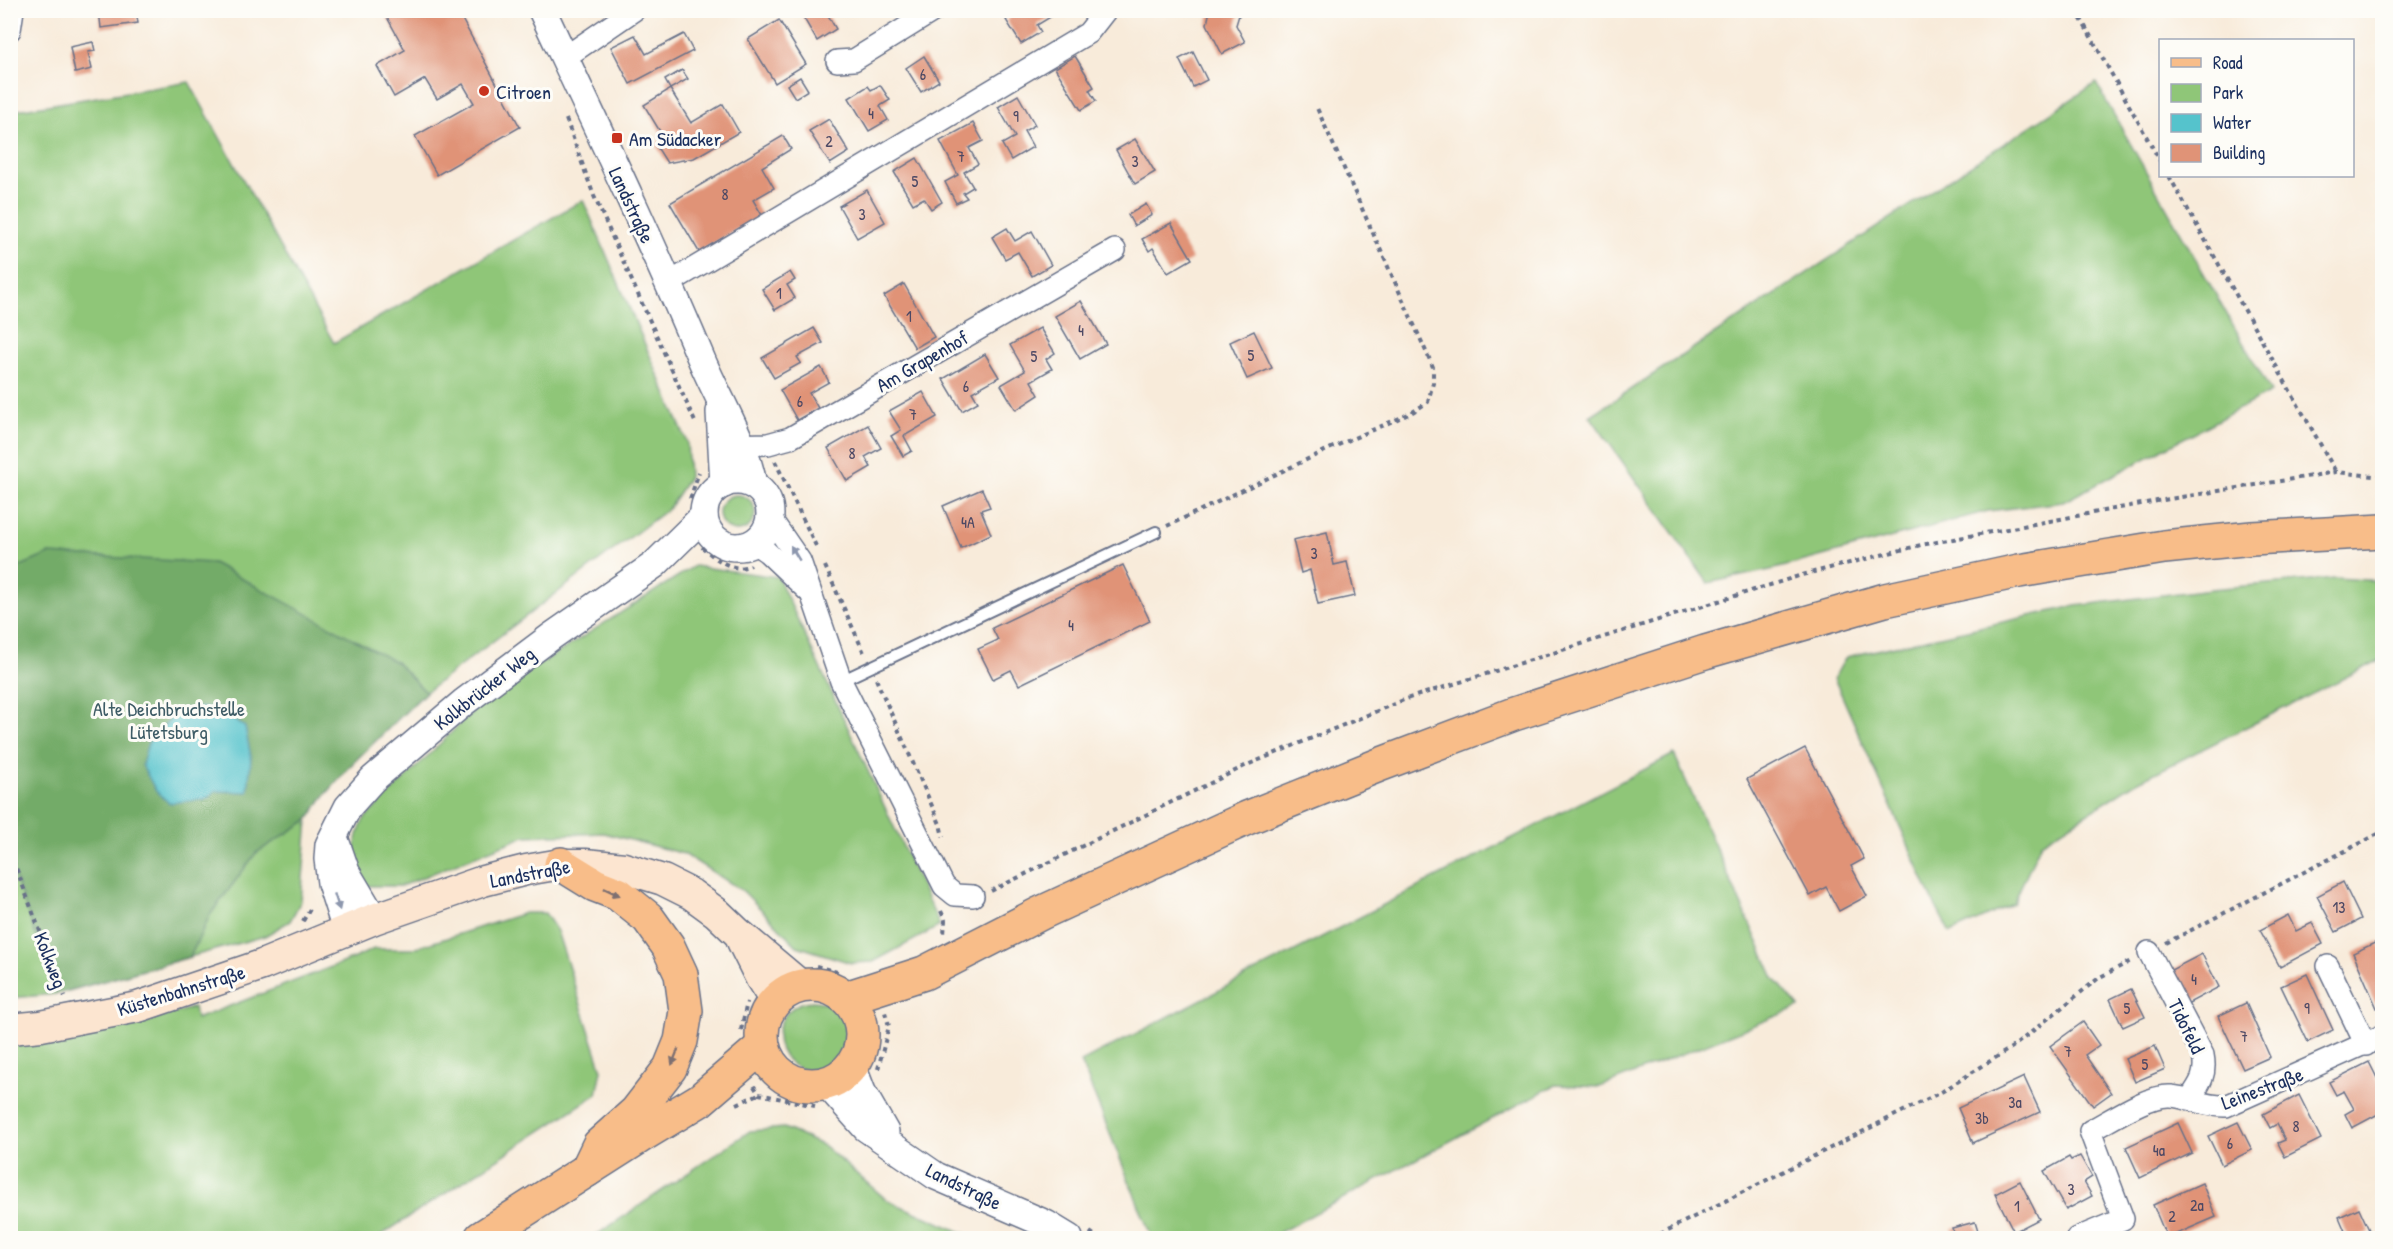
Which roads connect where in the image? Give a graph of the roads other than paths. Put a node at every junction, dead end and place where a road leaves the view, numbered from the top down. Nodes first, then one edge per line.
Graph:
1 (13, 10) edge
2 (542, 10) edge
3 (634, 10) edge
4 (935, 10) edge
5 (1106, 10) edge
6 (10, 30) edge
7 (564, 58) junction
8 (837, 61) dead end
9 (1115, 250) dead end
10 (669, 283) junction
11 (730, 444) junction
12 (724, 484) junction
13 (753, 484) junction
14 (697, 508) junction
15 (771, 519) junction
16 (2382, 531) edge
17 (1156, 532) road end
18 (716, 540) junction
19 (754, 543) junction
20 (654, 566) junction
21 (809, 592) junction
22 (842, 681) junction
23 (334, 833) junction
24 (561, 864) junction
25 (973, 896) dead end
26 (374, 919) junction
27 (346, 930) junction
28 (2150, 952) road end
29 (2328, 966) dead end
30 (785, 985) junction
31 (866, 1005) junction
32 (10, 1029) edge
33 (2374, 1041) edge
34 (763, 1046) junction
35 (779, 1073) junction
36 (851, 1076) junction
37 (700, 1100) junction
38 (2189, 1100) junction
39 (586, 1170) junction
40 (481, 1239) edge
41 (1069, 1239) edge
42 (2077, 1239) edge

1 - 6 street
2 - 7 street, Landstraße
3 - 7 street
4 - 8 street
5 - 10 street
7 - 10 street, Landstraße
9 - 11 street, Am Grapenhof
10 - 11 street, Landstraße
11 - 12 street, Landstraße
11 - 13 street, Landstraße
12 - 13 street
12 - 14 street
13 - 15 street
14 - 18 street
14 - 20 street, Kolkbrücker Weg
15 - 19 street
21 -> 15 street
16 - 31 main road
17 - 22 lane
18 - 19 street
18 - 20 street, Kolkbrücker Weg
19 - 21 street
20 - 23 street, Kolkbrücker Weg
21 - 22 street
22 - 25 street
23 - 26 street
23 -> 27 street, Kolkbrücker Weg
24 - 26 main road, Landstraße
24 - 30 main road, Landstraße
24 -> 39 main road
26 - 27 main road, Landstraße
27 - 32 main road, Küstenbahnstraße
28 - 38 street, Tidofeld
29 - 33 street, Leinestraße
30 - 31 main road
30 - 34 main road
31 - 36 main road
33 - 38 street, Leinestraße
34 - 35 main road
34 - 37 main road
35 - 36 main road
35 - 37 main road
36 - 41 street, Landstraße
37 - 39 main road
38 - 42 street, Leinestraße
39 - 40 main road

